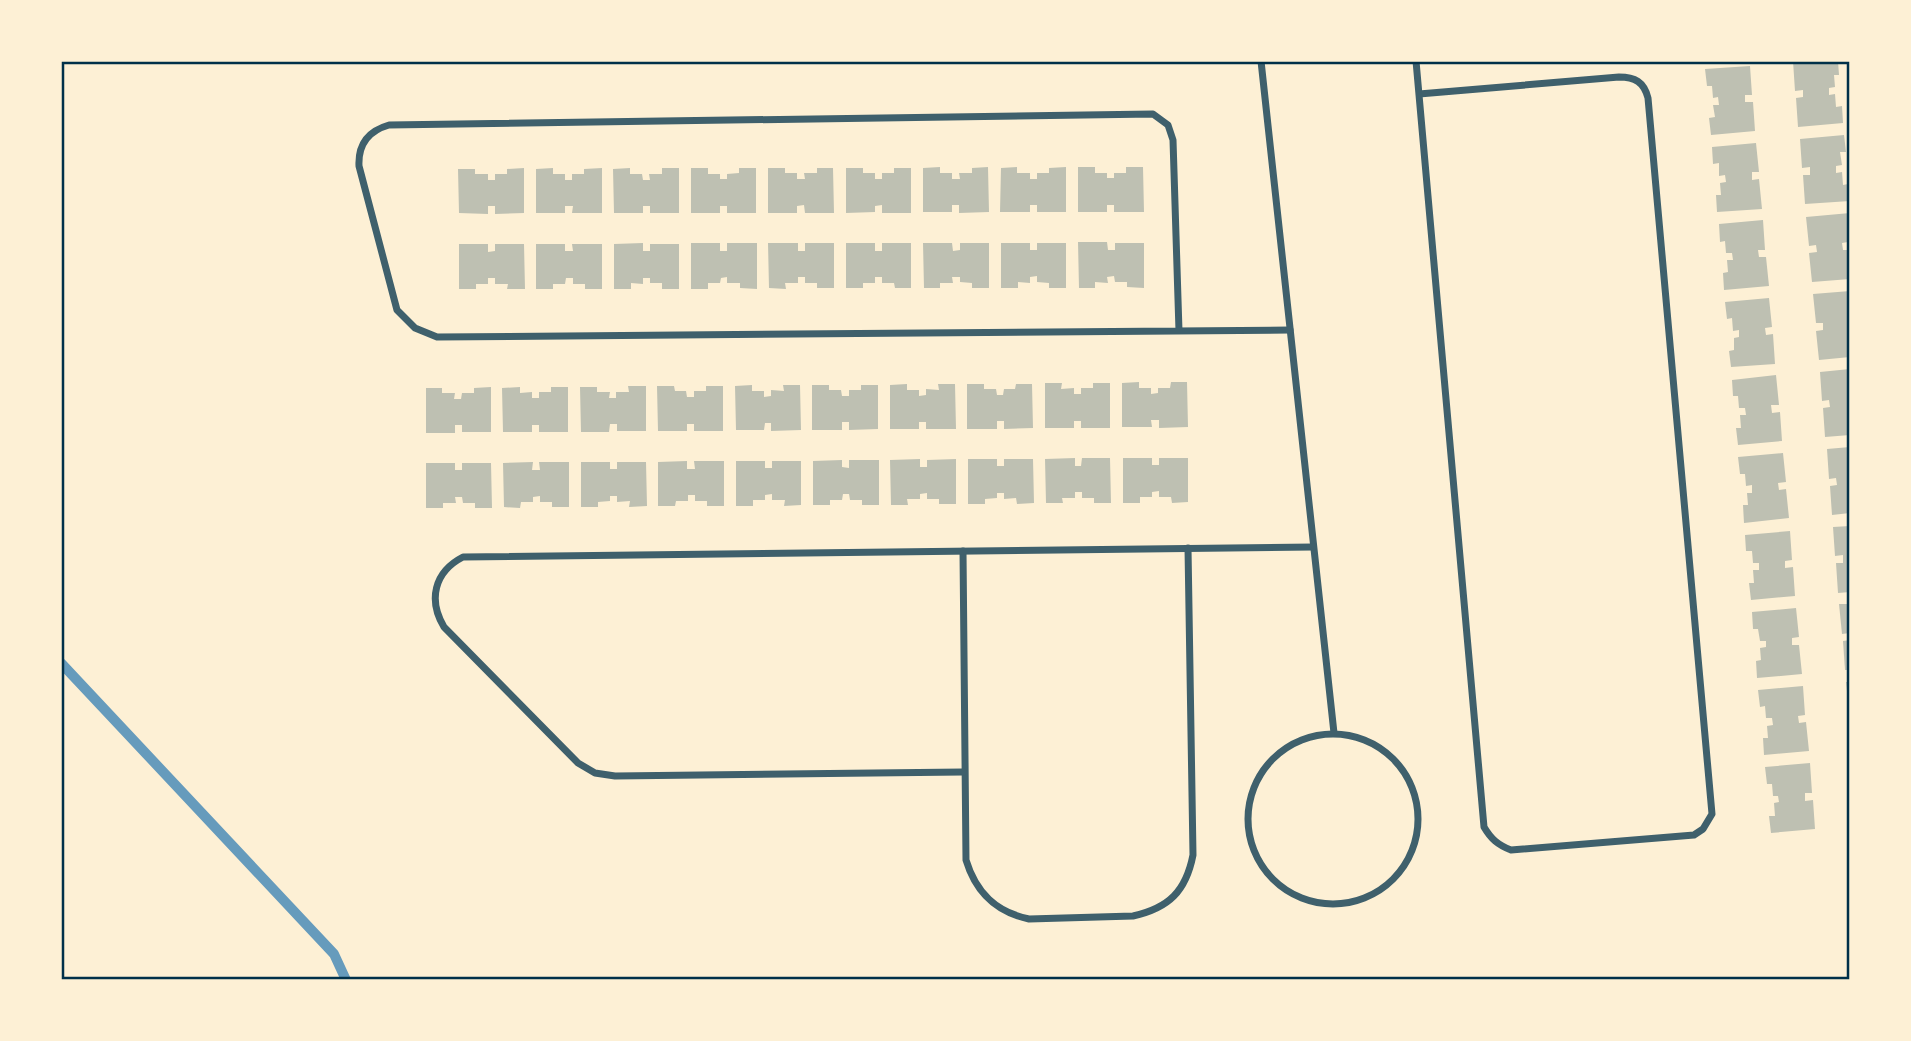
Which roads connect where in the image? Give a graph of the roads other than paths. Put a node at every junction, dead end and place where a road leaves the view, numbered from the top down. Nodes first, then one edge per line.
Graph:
1 (1261, 61) edge
2 (1416, 61) edge
3 (1419, 94) junction
4 (1290, 330) junction
5 (1179, 331) junction
6 (1313, 547) junction
7 (1188, 548) junction
8 (962, 551) junction
9 (1334, 733) junction
10 (963, 772) junction

1 - 4 street
2 - 3 street
3 - 3 street
4 - 5 street
4 - 6 street
5 - 5 street
6 - 7 street
6 - 9 street
7 - 8 street
7 - 10 street
8 - 10 street
8 - 10 street
9 - 9 street

